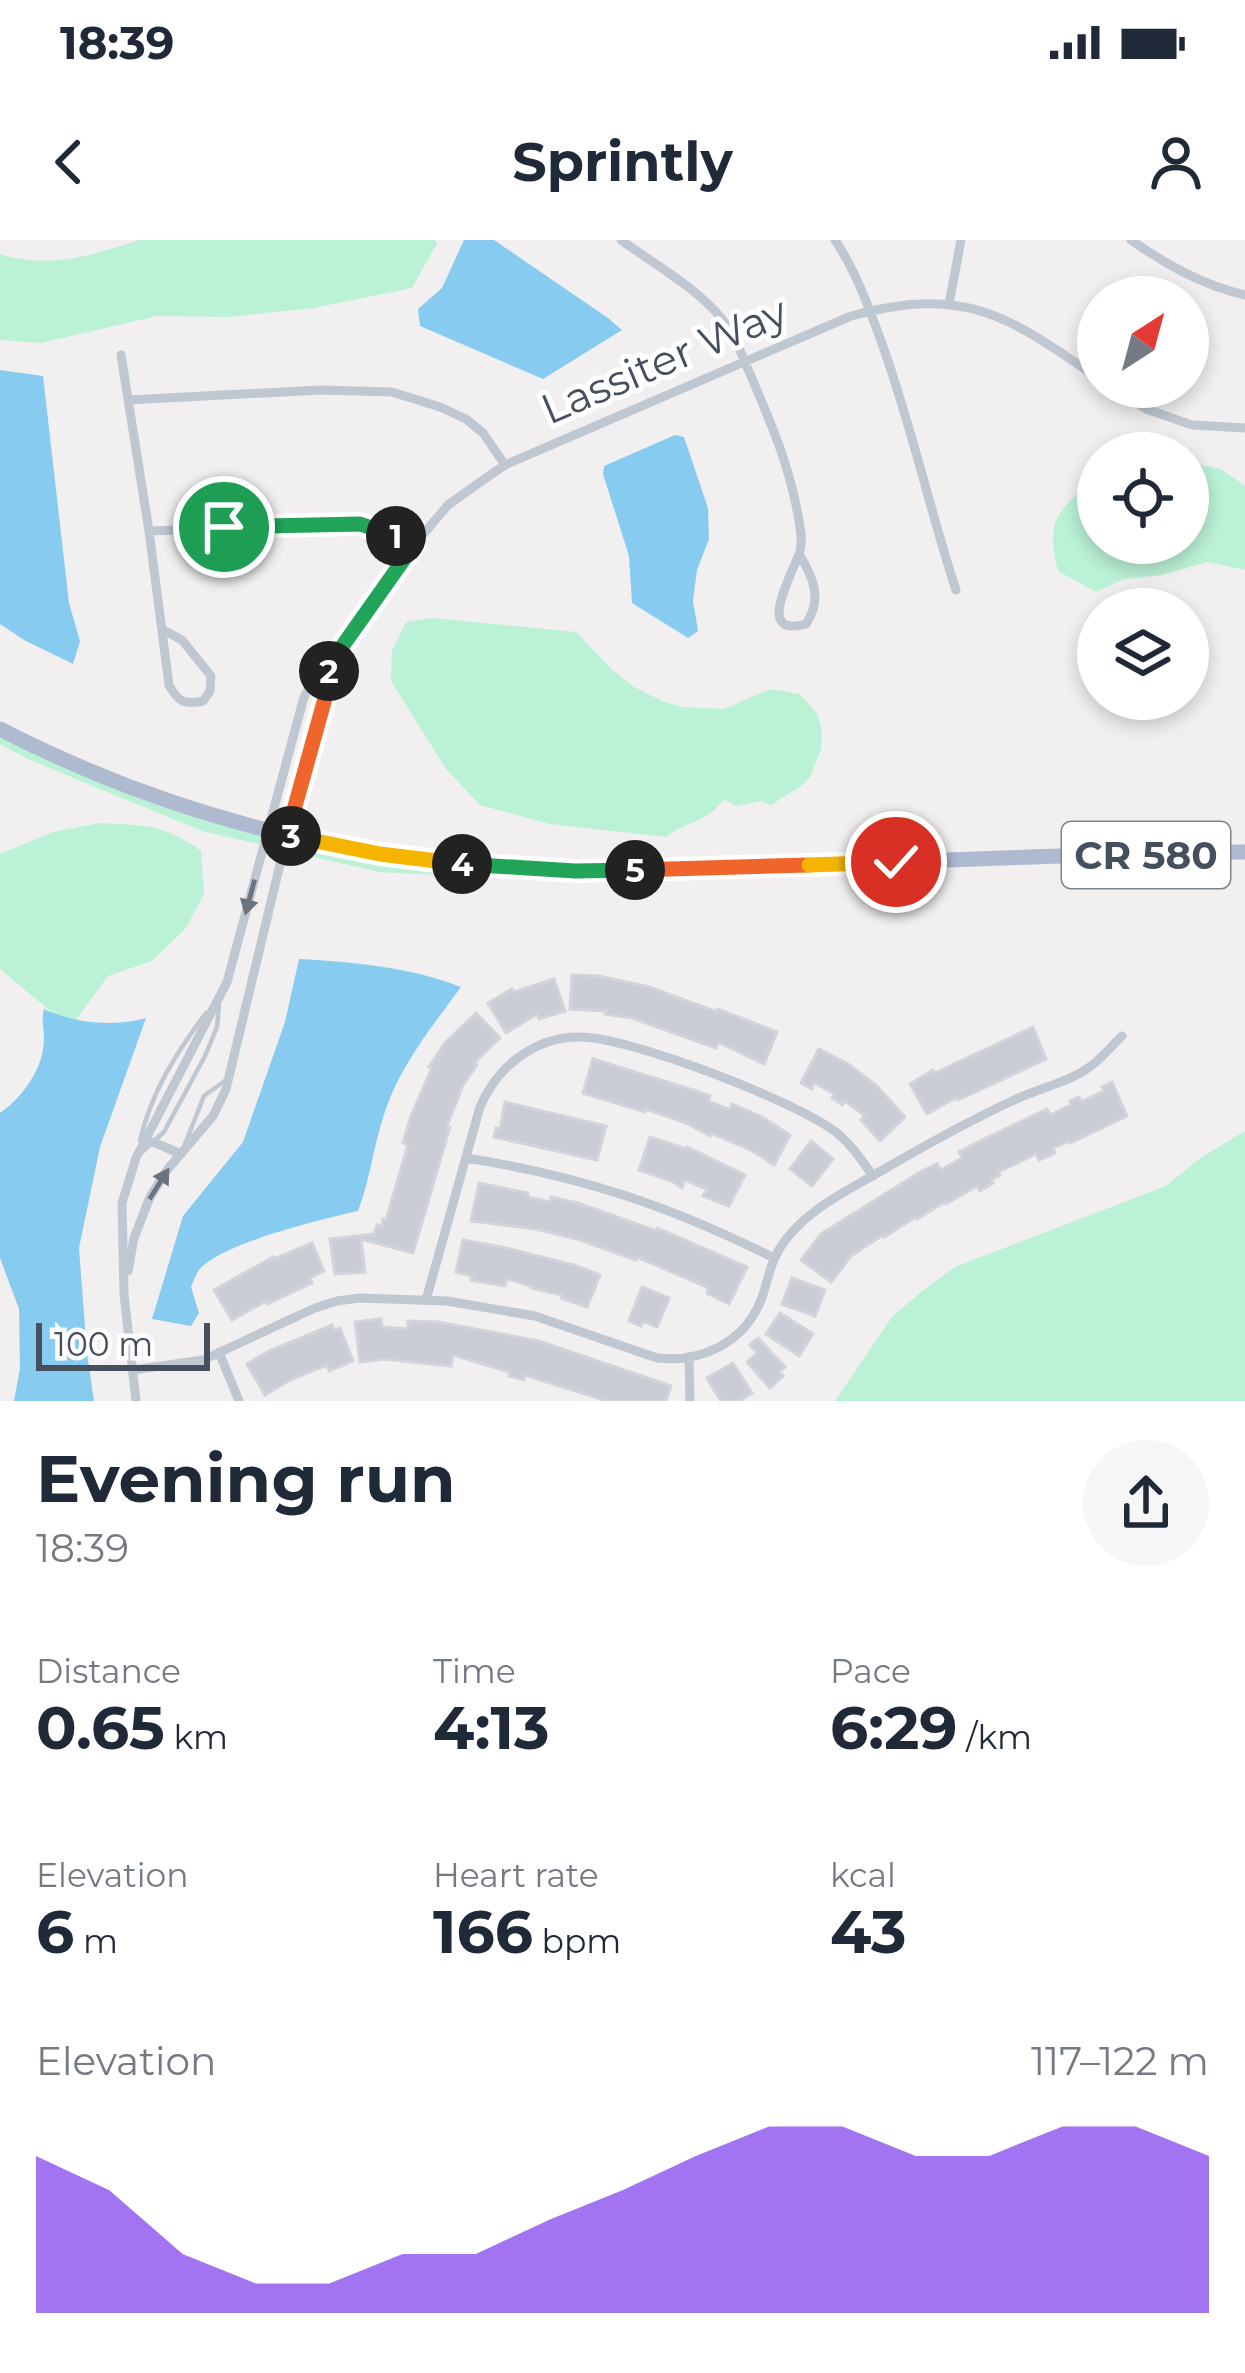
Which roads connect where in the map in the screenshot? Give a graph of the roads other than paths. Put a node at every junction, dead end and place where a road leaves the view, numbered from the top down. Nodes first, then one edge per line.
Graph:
1 (621, 240) edge
2 (835, 240) edge
3 (961, 240) edge
4 (1131, 240) edge
5 (1245, 295) edge
6 (949, 304) junction
7 (870, 311) junction
8 (121, 355) dead end
9 (744, 362) junction
10 (1077, 363) edge
11 (128, 400) junction
12 (1144, 408) edge
13 (1245, 428) edge
14 (505, 465) junction
15 (149, 531) junction
16 (414, 545) junction
17 (799, 554) junction
18 (956, 590) dead end
19 (163, 631) junction
20 (329, 665) junction
21 (0, 729) edge
22 (268, 830) junction
23 (287, 835) junction
24 (1245, 852) edge
25 (232, 964) junction
26 (255, 968) junction
27 (220, 994) junction
28 (1122, 1036) dead end
29 (153, 1142) junction
30 (181, 1154) junction
31 (136, 1158) junction
32 (466, 1158) junction
33 (873, 1176) junction
34 (774, 1258) junction
35 (124, 1294) junction
36 (426, 1300) junction
37 (219, 1352) junction
38 (689, 1359) junction
39 (133, 1370) junction
40 (136, 1401) edge
41 (239, 1401) edge
42 (690, 1401) edge

1 - 9 street
2 - 7 street
3 - 6 street
4 - 5 street
6 - 7 street, Lassiter Way
6 - 10 street, Lassiter Way
7 - 9 street, Lassiter Way
7 - 18 street
8 - 11 street
9 - 14 street, Lassiter Way
9 - 17 street
11 - 14 street
11 - 15 street
12 - 13 street
14 - 16 street, Lassiter Way
15 - 16 street
15 - 19 street
16 - 20 street, Lassiter Way
17 - 17 street
19 - 19 street
20 - 22 street, Lassiter Way
20 - 23 street, Lassiter Way
21 - 22 main road, CR 580
22 - 23 main road, CR 580
22 -> 25 street, Lassiter Way
23 - 24 main road, CR 580
23 - 26 street, Lassiter Way
25 - 26 street
25 - 27 street, Lassiter Way
26 - 30 street, Lassiter Way
27 - 29 lane
27 - 31 street, Lassiter Way
28 - 33 street
29 - 30 street
29 - 31 lane
35 -> 30 street, Lassiter Way
31 - 35 street, Lassiter Way
32 - 33 street
32 - 34 street
32 - 36 street
33 - 34 street
34 - 38 street
35 - 39 street
36 - 37 street
36 - 38 street
37 - 39 street
37 - 41 street
38 - 42 street
39 - 40 street

